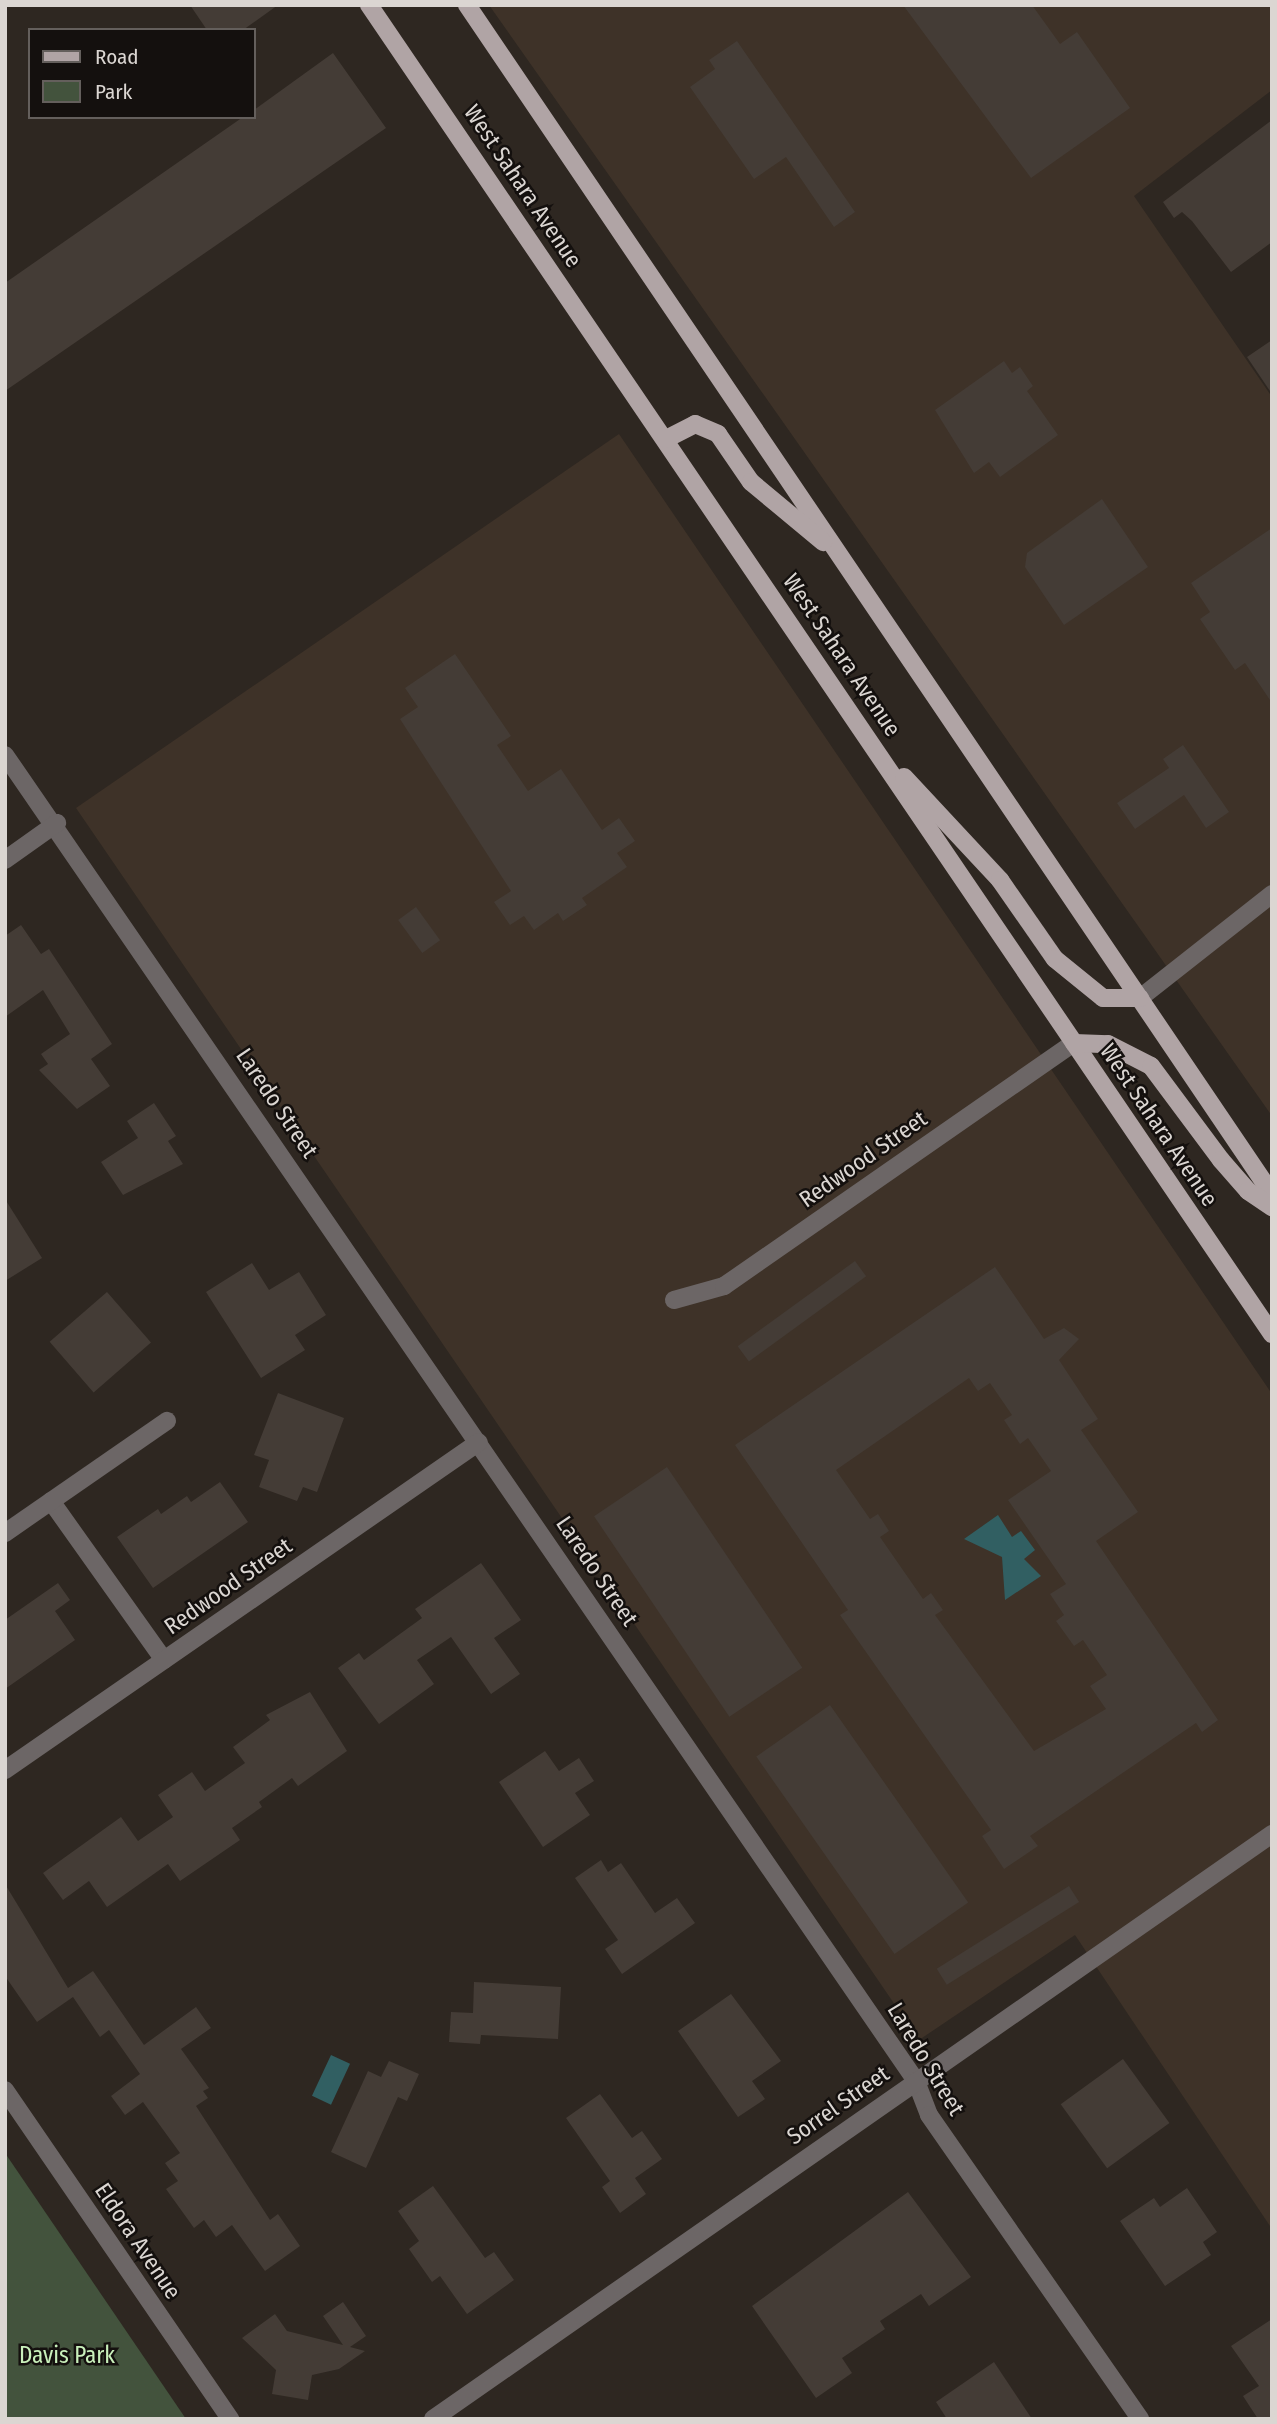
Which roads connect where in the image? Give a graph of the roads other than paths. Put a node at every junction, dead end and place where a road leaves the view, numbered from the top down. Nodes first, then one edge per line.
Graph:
1 (369, 5) edge
2 (467, 5) edge
3 (666, 439) junction
4 (839, 556) junction
5 (868, 738) junction
6 (5, 755) edge
7 (57, 823) junction
8 (5, 860) edge
9 (1272, 894) edge
10 (1140, 998) junction
11 (1074, 1043) junction
12 (1272, 1194) edge
13 (1272, 1207) edge
14 (674, 1300) dead end
15 (1272, 1334) edge
16 (167, 1421) dead end
17 (479, 1442) junction
18 (51, 1502) junction
19 (5, 1533) edge
20 (164, 1660) junction
21 (5, 1770) edge
22 (1272, 1834) edge
23 (916, 2081) junction
24 (5, 2090) edge
25 (230, 2419) edge
26 (433, 2419) edge
27 (1140, 2419) edge

1 - 3 main road, West Sahara Avenue
2 - 4 main road
3 - 4 main road
3 - 5 main road, West Sahara Avenue
4 - 10 main road
5 - 10 main road
5 - 11 main road, West Sahara Avenue
6 - 7 street, Laredo Street
7 - 8 street
7 - 17 street, Laredo Street
9 - 10 street
10 - 12 main road
11 - 13 main road
11 - 14 street, Redwood Street
11 - 15 main road, West Sahara Avenue
16 - 18 street
17 - 20 street, Redwood Street
17 - 23 street, Laredo Street
18 - 19 street
18 - 20 street
20 - 21 street, Redwood Street
22 - 23 street, Sorrel Street
23 - 26 street, Sorrel Street
23 - 27 street, Laredo Street
24 - 25 street, Eldora Avenue

